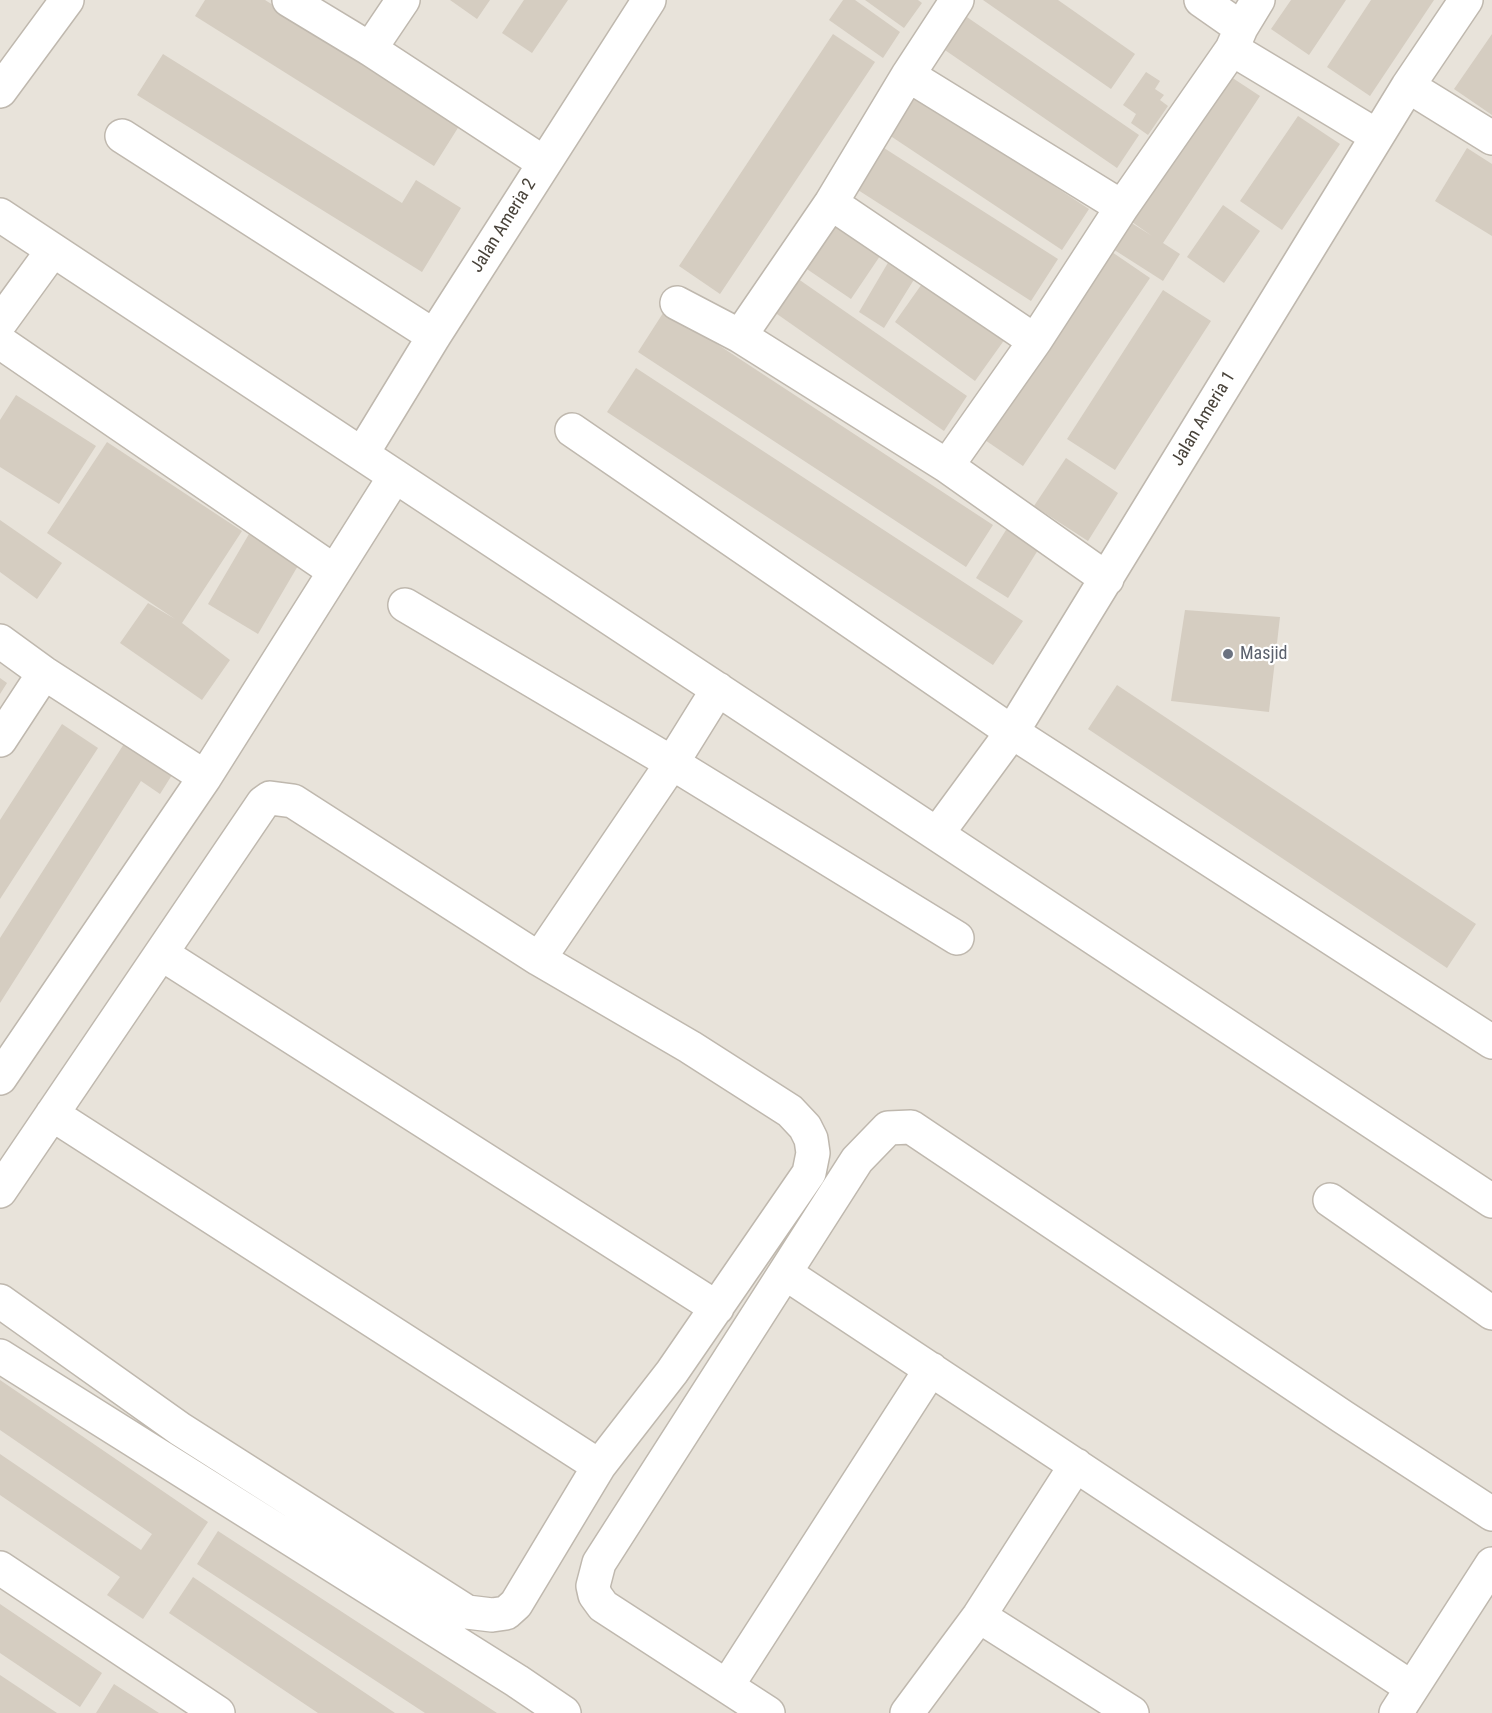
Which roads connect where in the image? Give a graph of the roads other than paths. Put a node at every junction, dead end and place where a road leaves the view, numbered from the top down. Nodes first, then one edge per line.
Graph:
1 (67, 0) edge
2 (289, 0) edge
3 (403, 0) edge
4 (649, 0) edge
5 (957, 0) edge
6 (1201, 0) edge
7 (1258, 0) edge
8 (1466, 0) edge
9 (1237, 39) junction
10 (370, 50) junction
11 (908, 75) junction
12 (1408, 86) junction
13 (0, 91) edge
14 (122, 136) dead end
15 (1377, 136) junction
16 (1492, 138) edge
17 (544, 163) junction
18 (831, 203) junction
19 (1122, 207) junction
20 (0, 215) edge
21 (53, 250) junction
22 (677, 303) dead end
23 (0, 323) edge
24 (434, 336) junction
25 (740, 336) junction
26 (1035, 340) junction
27 (0, 342) edge
28 (572, 430) dead end
29 (362, 454) junction
30 (947, 466) junction
31 (395, 476) junction
32 (334, 572) junction
33 (1107, 579) junction
34 (405, 604) dead end
35 (0, 641) edge
36 (44, 672) junction
37 (718, 689) junction
38 (1012, 732) junction
39 (0, 740) edge
40 (672, 763) junction
41 (205, 777) junction
42 (936, 834) junction
43 (957, 938) dead end
44 (162, 954) junction
45 (539, 959) junction
46 (1492, 1042) edge
47 (0, 1078) edge
48 (52, 1114) junction
49 (1488, 1188) edge
50 (0, 1191) edge
51 (1330, 1200) dead end
52 (785, 1273) junction
53 (0, 1301) edge
54 (717, 1308) junction
55 (1492, 1313) edge
56 (0, 1356) edge
57 (931, 1369) junction
58 (1076, 1465) junction
59 (599, 1466) junction
60 (1492, 1514) edge
61 (1492, 1564) edge
62 (0, 1568) edge
63 (979, 1616) junction
64 (728, 1686) junction
65 (1404, 1700) edge
66 (557, 1711) edge
67 (218, 1713) edge
68 (768, 1713) edge
69 (907, 1713) edge
70 (1132, 1713) edge

1 - 13 street
2 - 10 street
3 - 10 street
4 - 17 street, Jalan Ameria 2
5 - 11 street
6 - 9 street
7 - 9 street
8 - 12 street, Jalan Ameria 1
9 - 15 street
9 - 19 street
10 - 17 street
11 - 18 street
11 - 19 street
12 - 15 street, Jalan Ameria 1
12 - 16 street
14 - 24 street
15 - 33 street, Jalan Ameria 1
17 - 24 street, Jalan Ameria 2
18 - 25 street
18 - 26 street
19 - 26 street
20 - 21 street
21 - 23 street
21 - 29 street
22 - 25 street
24 - 29 street, Jalan Ameria 2
25 - 30 street
26 - 30 street
27 - 32 street
28 - 38 street
29 - 31 street
30 - 33 street
31 - 32 street
31 - 37 street
32 - 41 street
33 - 38 street, Jalan Ameria 1
34 - 40 street
35 - 36 street
36 - 39 street
36 - 41 street
37 - 40 street
37 - 42 street
38 - 42 street, Jalan Ameria 1
38 - 46 street
40 - 43 street
40 - 45 street
41 - 47 street
42 - 49 street
44 - 45 street
44 - 48 street
44 - 54 street
45 - 54 street
48 - 50 street
48 - 59 street
51 - 55 street
52 - 57 street
52 - 60 street
52 - 64 street
53 - 59 street
54 - 59 street
56 - 66 street
57 - 58 street
57 - 64 street
58 - 63 street
58 - 65 street
61 - 65 street
62 - 67 street
63 - 69 street
63 - 70 street
64 - 68 street

